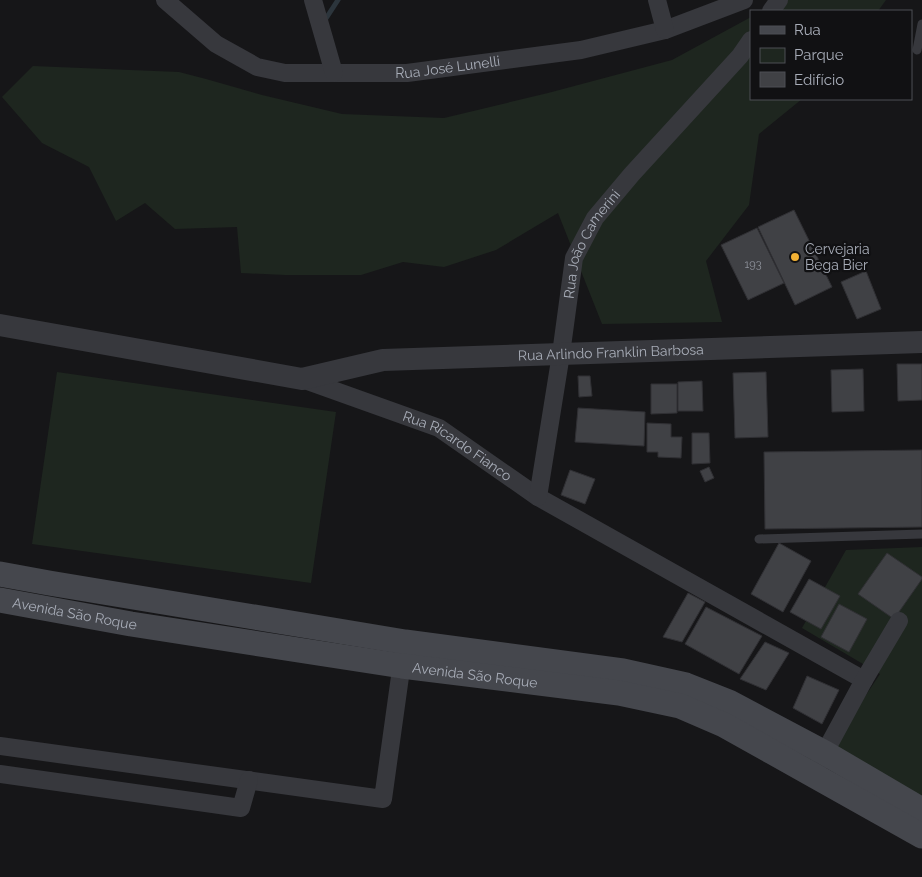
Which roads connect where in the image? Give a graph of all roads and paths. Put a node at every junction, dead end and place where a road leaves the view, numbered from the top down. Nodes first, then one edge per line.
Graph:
1 (166, 0) edge
2 (313, 0) edge
3 (657, 0) edge
4 (744, 0) edge
5 (922, 24) edge
6 (665, 30) junction
7 (750, 41) edge
8 (917, 50) dead end
9 (334, 73) junction
10 (2, 324) edge
11 (922, 342) edge
12 (561, 354) junction
13 (302, 379) junction
14 (538, 497) junction
15 (922, 534) edge
16 (759, 540) dead end
17 (0, 574) edge
18 (0, 600) edge
19 (234, 614) junction
20 (899, 622) dead end
21 (230, 640) junction
22 (404, 654) junction
23 (864, 680) junction
24 (0, 746) edge
25 (818, 764) junction
26 (0, 774) edge
27 (249, 780) junction
28 (922, 810) edge
29 (922, 836) edge

1 - 9 street, Rua José Lunelli
2 - 9 street
3 - 6 street
4 - 6 street, Rua José Lunelli
5 - 8 lane
6 - 9 street, Rua José Lunelli
7 - 12 street, Rua João Camerini
10 - 13 street, Rua Ricardo Fianco
11 - 12 street, Rua Arlindo Franklin Barbosa
12 - 13 street, Rua Arlindo Franklin Barbosa
12 - 14 street, Rua João Camerini
13 - 14 street, Rua Ricardo Fianco
14 - 23 street, Rua Ricardo Fianco
15 - 16 lane
17 - 19 main road, Avenida São Roque
18 - 21 main road, Avenida São Roque
19 - 21 main road
19 - 22 main road, Avenida São Roque
20 - 23 street
21 - 22 main road, Avenida São Roque
22 - 25 main road, Avenida São Roque
22 - 27 street
23 - 25 street
24 - 27 street
25 - 28 main road, Avenida São Roque
25 - 29 main road, Avenida São Roque
26 - 27 street

